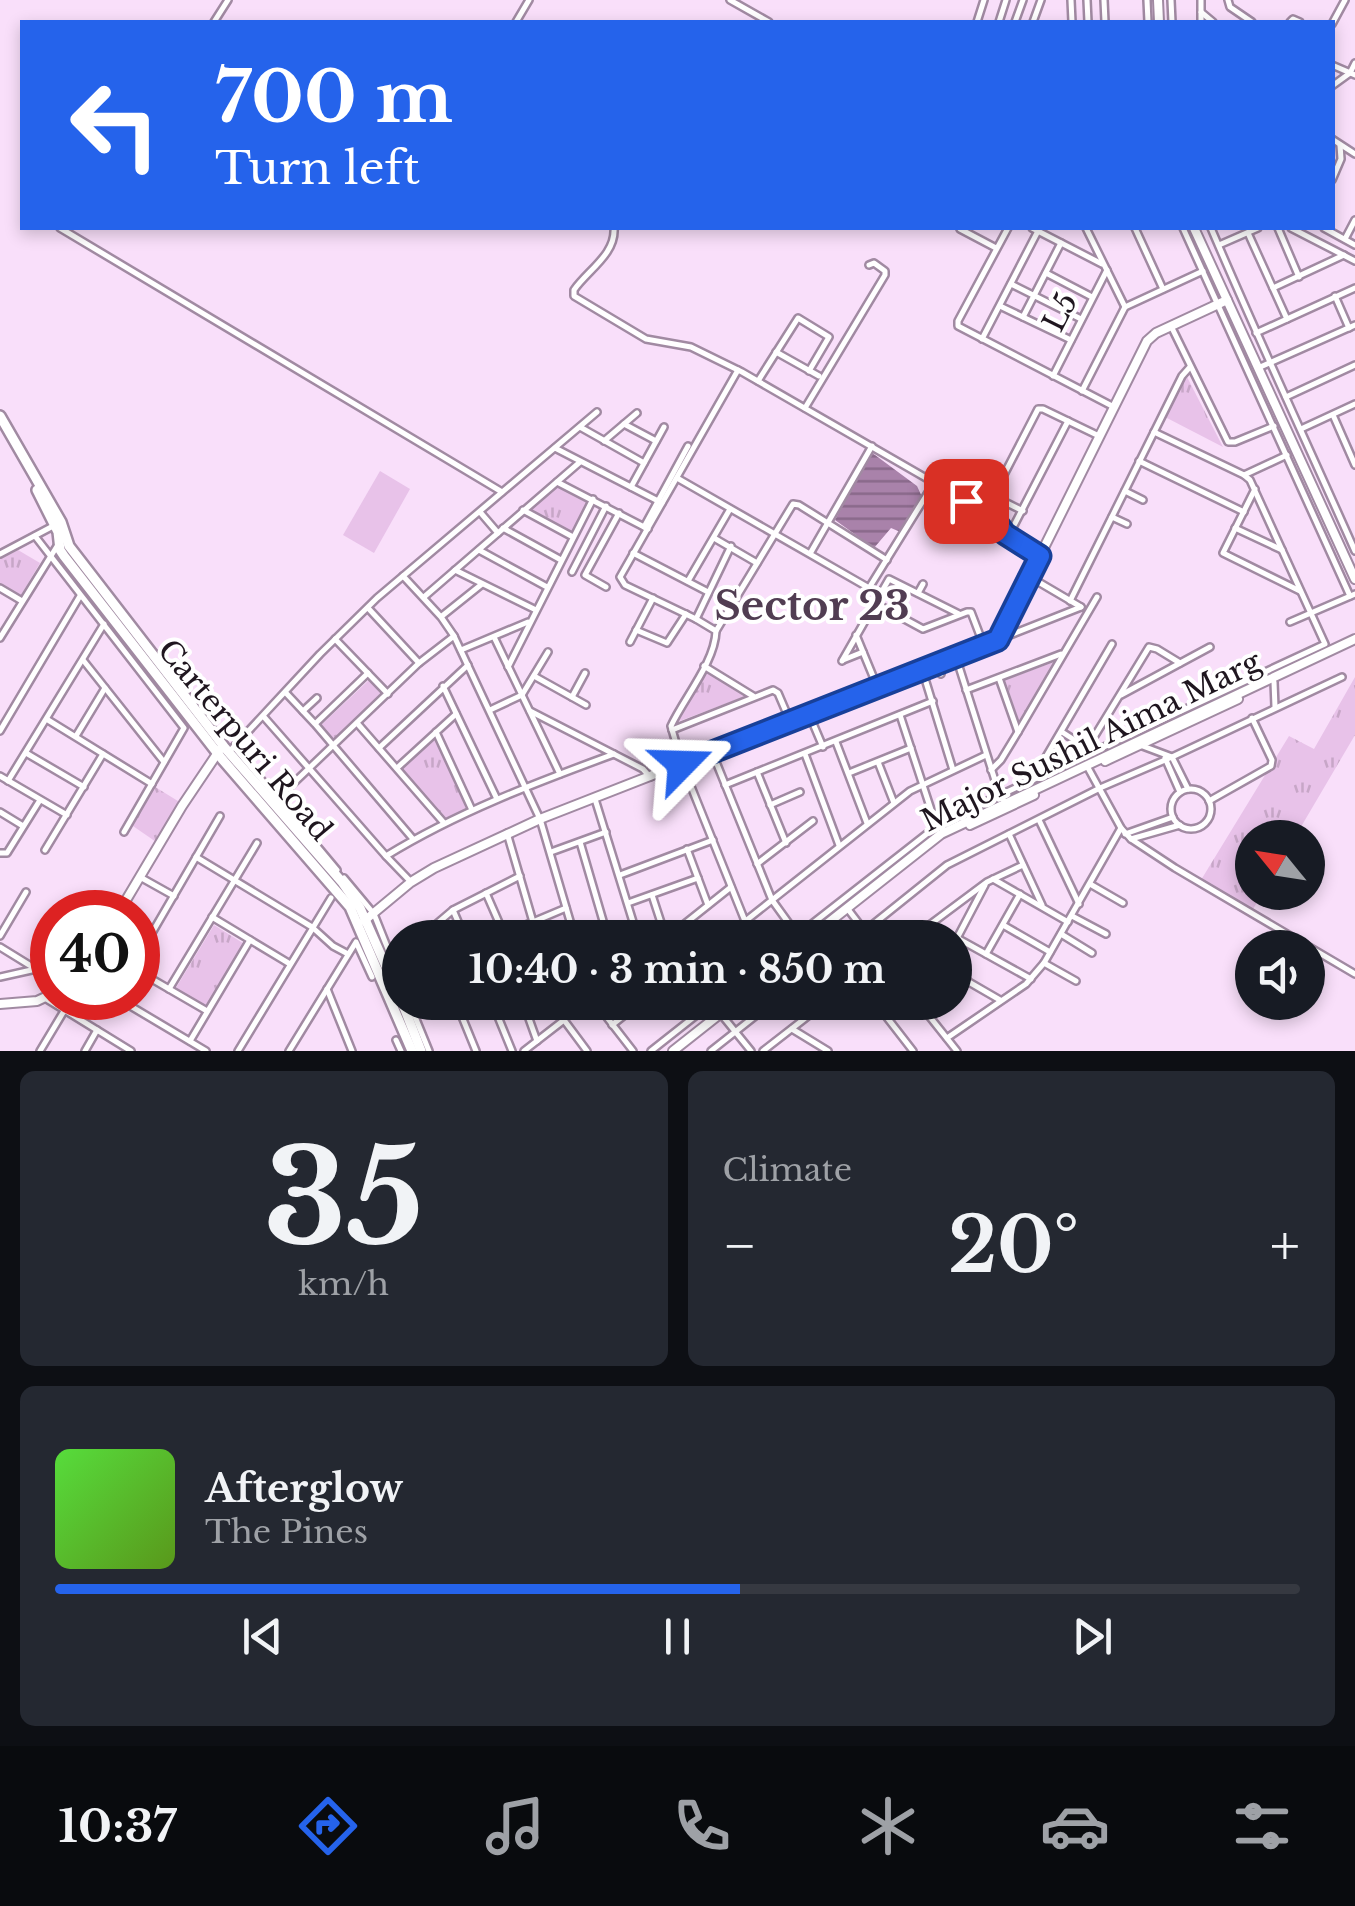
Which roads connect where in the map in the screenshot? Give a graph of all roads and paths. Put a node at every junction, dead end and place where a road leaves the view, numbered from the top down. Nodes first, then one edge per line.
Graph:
1 (730, 0) edge
2 (1040, 0) edge
3 (1201, 0) edge
4 (1228, 0) edge
5 (1346, 0) edge
6 (1355, 5) edge
7 (1201, 12) junction
8 (1034, 19) edge
9 (765, 20) edge
10 (1201, 20) edge
11 (1211, 20) edge
12 (1249, 20) edge
13 (1355, 63) edge
14 (1352, 74) edge
15 (1335, 141) edge
16 (1340, 144) junction
17 (1355, 154) edge
18 (1335, 172) edge
19 (1355, 220) edge
20 (63, 230) edge
21 (614, 230) edge
22 (962, 230) edge
23 (1007, 230) edge
24 (1035, 230) edge
25 (1037, 230) edge
26 (1087, 230) edge
27 (1136, 230) edge
28 (1185, 230) edge
29 (1195, 230) edge
30 (1212, 230) edge
31 (1254, 230) edge
32 (1279, 230) edge
33 (1295, 230) edge
34 (1328, 230) edge
35 (1248, 233) junction
36 (1345, 240) junction
37 (1061, 242) junction
38 (1219, 245) junction
39 (1355, 245) edge
40 (996, 248) junction
41 (1344, 255) junction
42 (1355, 261) edge
43 (869, 264) dead end
44 (1106, 268) junction
45 (1203, 271) junction
46 (1046, 274) junction
47 (1299, 276) junction
48 (1011, 284) junction
49 (1273, 288) junction
50 (1355, 288) edge
51 (1163, 290) junction
52 (1034, 296) junction
53 (1335, 296) junction
54 (1093, 297) junction
55 (1222, 302) junction
56 (1000, 306) junction
57 (1125, 308) junction
58 (1024, 317) junction
59 (1082, 319) junction
60 (1286, 319) junction
61 (1170, 326) junction
62 (1352, 326) edge
63 (1256, 332) junction
64 (982, 339) junction
65 (1071, 340) junction
66 (776, 352) junction
67 (1268, 363) junction
68 (1355, 365) edge
69 (1190, 367) junction
70 (1258, 368) junction
71 (738, 370) junction
72 (810, 370) junction
73 (819, 376) dead end
74 (1052, 376) junction
75 (758, 381) junction
76 (1082, 391) junction
77 (1286, 397) junction
78 (1355, 404) edge
79 (1114, 407) junction
80 (805, 408) junction
81 (597, 412) dead end
82 (638, 413) dead end
83 (1333, 415) junction
84 (0, 416) edge
85 (1068, 421) junction
86 (624, 424) junction
87 (1274, 426) junction
88 (580, 427) junction
89 (664, 427) dead end
90 (1300, 429) junction
91 (1154, 432) junction
92 (1100, 436) junction
93 (656, 441) junction
94 (604, 442) junction
95 (1355, 442) edge
96 (688, 446) dead end
97 (872, 446) junction
98 (1346, 446) junction
99 (555, 448) junction
100 (1296, 450) junction
101 (1286, 455) junction
102 (1139, 461) junction
103 (580, 462) junction
104 (644, 463) junction
105 (1355, 465) edge
106 (29, 468) junction
107 (1244, 475) junction
108 (677, 478) junction
109 (557, 482) junction
110 (934, 483) junction
111 (631, 487) junction
112 (1255, 489) junction
113 (1125, 490) junction
114 (502, 492) junction
115 (593, 500) junction
116 (1143, 500) dead end
117 (660, 502) junction
118 (606, 506) junction
119 (730, 509) junction
120 (523, 510) junction
121 (1023, 510) junction
122 (480, 512) junction
123 (1244, 512) junction
124 (619, 513) junction
125 (1112, 516) junction
126 (827, 522) junction
127 (1128, 524) dead end
128 (56, 525) junction
129 (646, 528) junction
130 (1235, 528) junction
131 (500, 530) junction
132 (774, 532) junction
133 (35, 536) junction
134 (573, 537) junction
135 (1008, 537) junction
136 (714, 538) junction
137 (63, 540) junction
138 (731, 546) junction
139 (480, 550) junction
140 (1282, 550) junction
141 (1355, 550) edge
142 (633, 553) junction
143 (810, 553) junction
144 (0, 554) edge
145 (50, 554) junction
146 (1040, 556) junction
147 (561, 560) junction
148 (887, 560) junction
149 (757, 562) junction
150 (455, 570) junction
151 (572, 572) dead end
152 (404, 576) junction
153 (1030, 576) junction
154 (1355, 579) edge
155 (688, 582) junction
156 (482, 584) junction
157 (922, 584) dead end
158 (547, 586) junction
159 (606, 587) dead end
160 (0, 588) edge
161 (1302, 591) junction
162 (708, 592) junction
163 (918, 593) junction
164 (81, 595) junction
165 (1352, 595) edge
166 (1096, 597) dead end
167 (423, 598) junction
168 (654, 598) junction
169 (22, 601) junction
170 (1070, 601) junction
171 (874, 603) junction
172 (368, 608) junction
173 (536, 610) junction
174 (1084, 610) junction
175 (1310, 613) junction
176 (686, 614) junction
177 (959, 614) junction
178 (441, 617) junction
179 (696, 619) junction
180 (530, 621) junction
181 (1290, 622) dead end
182 (104, 624) junction
183 (636, 630) junction
184 (716, 631) junction
185 (856, 635) junction
186 (454, 636) junction
187 (0, 638) edge
188 (494, 638) junction
189 (335, 639) junction
190 (998, 640) junction
191 (630, 642) dead end
192 (1355, 642) edge
193 (1112, 644) dead end
194 (984, 646) junction
195 (1210, 647) dead end
196 (1326, 648) junction
197 (461, 650) junction
198 (548, 652) dead end
199 (864, 652) junction
200 (1064, 653) junction
201 (956, 656) junction
202 (83, 660) junction
203 (418, 663) junction
204 (468, 664) junction
205 (938, 664) junction
206 (1180, 664) junction
207 (704, 666) junction
208 (508, 667) junction
209 (922, 670) junction
210 (368, 673) junction
211 (585, 673) dead end
212 (941, 674) dead end
213 (534, 676) junction
214 (1342, 677) dead end
215 (999, 678) junction
216 (442, 686) junction
217 (877, 686) junction
218 (1274, 686) junction
219 (106, 688) junction
220 (966, 690) junction
221 (286, 693) junction
222 (388, 694) junction
223 (522, 695) junction
224 (1118, 696) junction
225 (572, 697) junction
226 (754, 697) junction
227 (317, 698) dead end
228 (933, 701) junction
229 (1275, 703) junction
230 (586, 705) dead end
231 (490, 710) junction
232 (303, 711) junction
233 (530, 711) junction
234 (456, 714) junction
235 (809, 714) junction
236 (900, 715) junction
237 (264, 717) junction
238 (1252, 718) junction
239 (47, 719) junction
240 (790, 721) junction
241 (357, 723) junction
242 (315, 724) junction
243 (1, 727) edge
244 (672, 730) junction
245 (436, 732) junction
246 (1018, 732) junction
247 (1062, 732) junction
248 (76, 736) junction
249 (836, 742) junction
250 (1140, 745) junction
251 (333, 746) junction
252 (822, 747) junction
253 (379, 748) junction
254 (912, 748) junction
255 (1092, 750) junction
256 (225, 751) junction
257 (712, 752) junction
258 (26, 753) junction
259 (104, 754) junction
260 (614, 754) junction
261 (805, 754) junction
262 (986, 755) junction
263 (1106, 755) junction
264 (1168, 757) junction
265 (164, 762) junction
266 (878, 762) junction
267 (682, 764) junction
268 (1087, 766) junction
269 (397, 768) junction
270 (309, 769) junction
271 (954, 770) junction
272 (991, 770) junction
273 (757, 772) junction
274 (560, 774) junction
275 (848, 774) junction
276 (0, 776) edge
277 (650, 776) junction
278 (1032, 780) junction
279 (8, 781) junction
280 (152, 784) junction
281 (923, 784) junction
282 (726, 785) junction
283 (816, 785) junction
284 (84, 786) junction
285 (526, 786) junction
286 (1100, 788) junction
287 (1188, 789) junction
288 (1180, 792) junction
289 (278, 799) junction
290 (497, 799) junction
291 (595, 799) junction
292 (40, 800) junction
293 (1002, 801) junction
294 (1209, 801) junction
295 (894, 803) junction
296 (770, 805) junction
297 (472, 810) junction
298 (0, 812) edge
299 (67, 815) junction
300 (220, 816) dead end
301 (1173, 817) junction
302 (540, 819) junction
303 (1039, 820) junction
304 (444, 822) junction
305 (813, 822) dead end
306 (868, 824) junction
307 (936, 826) junction
308 (1180, 826) junction
309 (24, 827) junction
310 (522, 827) junction
311 (1123, 830) junction
312 (124, 832) dead end
313 (606, 832) junction
314 (506, 833) junction
315 (1009, 833) junction
316 (525, 838) dead end
317 (413, 840) junction
318 (712, 840) junction
319 (1131, 840) junction
320 (580, 842) junction
321 (257, 844) dead end
322 (786, 844) junction
323 (839, 846) junction
324 (46, 850) dead end
325 (688, 850) junction
326 (551, 852) junction
327 (0, 853) edge
328 (386, 856) junction
329 (196, 858) junction
330 (757, 864) junction
331 (1022, 864) junction
332 (620, 875) junction
333 (140, 876) junction
334 (520, 876) junction
335 (698, 878) junction
336 (235, 880) junction
337 (990, 880) junction
338 (411, 882) junction
339 (1090, 884) junction
340 (732, 887) junction
341 (132, 890) edge
342 (26, 892) dead end
343 (486, 893) junction
344 (652, 894) junction
345 (1020, 894) junction
346 (174, 896) junction
347 (331, 898) dead end
348 (772, 900) junction
349 (628, 903) junction
350 (1123, 903) dead end
351 (1079, 904) junction
352 (708, 906) junction
353 (567, 908) junction
354 (1043, 908) junction
355 (847, 909) junction
356 (453, 910) junction
357 (212, 917) junction
358 (160, 919) edge
359 (366, 919) junction
360 (1070, 919) junction
361 (443, 920) edge
362 (457, 920) edge
363 (498, 920) edge
364 (532, 920) edge
365 (538, 920) edge
366 (571, 920) edge
367 (603, 920) edge
368 (633, 920) edge
369 (661, 920) edge
370 (690, 920) edge
371 (745, 920) edge
372 (746, 920) edge
373 (788, 920) edge
374 (823, 920) edge
375 (829, 920) edge
376 (856, 920) edge
377 (878, 920) edge
378 (937, 920) edge
379 (967, 920) edge
380 (1003, 925) junction
381 (312, 927) junction
382 (1060, 934) junction
383 (1106, 934) dead end
384 (0, 936) edge
385 (250, 940) junction
386 (382, 944) edge
387 (0, 947) edge
388 (972, 947) edge
389 (1050, 952) junction
390 (1092, 953) dead end
391 (348, 954) junction
392 (382, 954) edge
393 (986, 954) junction
394 (1044, 963) junction
395 (290, 964) junction
396 (30, 965) edge
397 (30, 970) edge
398 (1355, 974) edge
399 (0, 977) edge
400 (372, 977) dead end
401 (1031, 979) junction
402 (1076, 981) dead end
403 (160, 983) edge
404 (972, 983) edge
405 (169, 989) junction
406 (327, 989) junction
407 (30, 999) edge
408 (1000, 1000) junction
409 (0, 1004) edge
410 (208, 1011) junction
411 (59, 1020) edge
412 (80, 1020) edge
413 (155, 1020) edge
414 (412, 1020) edge
415 (463, 1020) edge
416 (499, 1020) edge
417 (529, 1020) edge
418 (564, 1020) joint
419 (608, 1020) edge
420 (618, 1020) edge
421 (690, 1020) edge
422 (708, 1020) edge
423 (713, 1020) edge
424 (726, 1020) edge
425 (751, 1020) edge
426 (803, 1020) edge
427 (889, 1020) edge
428 (932, 1020) edge
429 (612, 1025) junction
430 (792, 1029) junction
431 (97, 1030) junction
432 (736, 1032) junction
433 (947, 1038) junction
434 (396, 1040) dead end
435 (190, 1041) junction
436 (348, 1041) junction
437 (537, 1041) junction
438 (128, 1050) edge
439 (583, 1050) edge
440 (40, 1051) edge
441 (85, 1051) edge
442 (206, 1051) edge
443 (238, 1051) edge
444 (290, 1051) edge
445 (342, 1051) edge
446 (352, 1051) edge
447 (401, 1051) edge
448 (412, 1051) edge
449 (425, 1051) edge
450 (476, 1051) edge
451 (512, 1051) edge
452 (524, 1051) edge
453 (633, 1051) edge
454 (652, 1051) edge
455 (669, 1051) edge
456 (712, 1051) edge
457 (751, 1051) edge
458 (763, 1051) edge
459 (828, 1051) edge
460 (913, 1051) edge
461 (957, 1051) edge

1 - 9 street
2 - 8 street
3 - 7 street
4 - 12 street
5 - 6 street
7 - 10 street
7 - 11 street
13 - 14 street
15 - 16 street
16 - 17 street
16 - 18 street
19 - 36 street
20 - 114 street
21 - 71 street
22 - 40 street
23 - 40 street
24 - 48 street
25 - 37 street
26 - 44 street
27 - 51 street
28 - 45 street
29 - 55 street
30 - 38 street
31 - 35 street
32 - 47 street
33 - 41 street
34 - 36 street
35 - 38 street
35 - 49 street
36 - 39 street
37 - 44 street
37 - 46 street
38 - 63 street
40 - 64 street
41 - 42 street
41 - 47 street
43 - 80 street
44 - 54 street, L5
44 - 57 street
45 - 51 street
45 - 55 street
46 - 52 street
46 - 54 street
47 - 49 street
48 - 52 street
48 - 56 street
49 - 60 street
50 - 53 street
51 - 57 street
52 - 58 street
52 - 59 street
53 - 60 street
53 - 62 street
54 - 59 street, L5
55 - 61 street
55 - 70 street
55 - 87 street
56 - 58 street
56 - 64 street
57 - 76 street
58 - 65 street
59 - 65 street, L5
60 - 63 street
61 - 69 street
61 - 79 street
62 - 67 street
63 - 67 street
64 - 74 street
65 - 74 street, L5
66 - 72 street
66 - 72 street
66 - 75 street
67 - 70 street
67 - 77 street
68 - 77 street
69 - 87 street
69 - 91 street
70 - 100 street
71 - 75 street
71 - 108 street
72 - 73 street
74 - 76 street
75 - 80 street
76 - 79 street
77 - 90 street
78 - 83 street
79 - 92 street
80 - 97 street
81 - 88 street
82 - 86 street
83 - 90 street
83 - 98 street
84 - 106 main road, Carterpuri Road
85 - 92 street
85 - 121 street
85 - 121 street
86 - 93 street
86 - 94 street
87 - 101 street
88 - 94 street
88 - 99 street
89 - 93 street
90 - 141 street
91 - 102 street
91 - 107 street
92 - 146 street
93 - 104 street
94 - 104 street
95 - 98 street
96 - 117 street
97 - 110 street
97 - 126 street
98 - 105 street
99 - 103 street
99 - 114 street
100 - 101 street
100 - 154 street
101 - 107 street
101 - 165 street
102 - 113 street
102 - 123 street
103 - 109 street
103 - 111 street
104 - 111 street
106 - 128 main road, Carterpuri Road
106 - 137 main road, Carterpuri Road
107 - 112 street
108 - 117 street
108 - 119 street
109 - 115 street
109 - 120 street
110 - 135 street
110 - 148 street
111 - 117 street
112 - 123 street
112 - 140 street
113 - 116 street
113 - 125 street
114 - 122 street
115 - 118 street
115 - 134 street
117 - 129 street
118 - 124 street
118 - 151 street
119 - 132 street
119 - 136 street
120 - 131 street
120 - 134 street
121 - 135 street
122 - 131 street
122 - 152 street
123 - 130 street
124 - 129 street
124 - 159 street
125 - 127 street
125 - 170 street
126 - 132 street
126 - 143 street
126 - 148 street
128 - 133 street
128 - 137 main road, Carterpuri Road
129 - 142 street
130 - 140 street
130 - 161 street
131 - 139 street
131 - 147 street
132 - 143 street
132 - 149 street
133 - 144 street
133 - 145 street
134 - 147 street
135 - 146 street
136 - 138 street
136 - 155 street
137 - 145 street
137 - 256 main road, Carterpuri Road
138 - 149 street
138 - 162 street
139 - 150 street
139 - 158 street
140 - 161 street
142 - 155 street
142 - 168 street
143 - 148 street
145 - 164 street
145 - 169 street
146 - 153 street
147 - 158 street
149 - 184 street
150 - 156 street
150 - 167 street
152 - 167 street
152 - 172 street
153 - 170 street
153 - 190 street
155 - 162 street
156 - 173 street
156 - 178 street
157 - 163 street
158 - 173 street
160 - 169 street
161 - 175 street
162 - 179 street
163 - 171 street
163 - 177 street
164 - 182 street
164 - 243 street
165 - 175 street
166 - 174 street
167 - 178 street
168 - 176 street
168 - 183 street
169 - 187 street
170 - 174 street
171 - 177 street
171 - 185 street
172 - 189 street
172 - 203 street
173 - 180 street
174 - 190 street
174 - 200 street
175 - 181 street
175 - 196 street
176 - 179 street
176 - 183 street
177 - 194 street
178 - 186 street
179 - 184 street
180 - 188 street
180 - 208 street
182 - 202 street
182 - 265 street
183 - 191 street
184 - 207 street
185 - 199 street
185 - 199 street
186 - 197 street
186 - 203 street
188 - 197 street
188 - 208 street
189 - 210 street
189 - 221 street
190 - 194 street
192 - 196 street, Major Sushil Aima Marg
192 - 218 street, Major Sushil Aima Marg
193 - 247 street
194 - 201 street
195 - 206 street
196 - 255 street
196 - 263 street, Major Sushil Aima Marg
197 - 204 street
198 - 213 street
199 - 217 street
200 - 215 street
200 - 246 street
201 - 205 street
201 - 220 street
202 - 219 street
202 - 239 street
203 - 222 street
204 - 216 street
204 - 231 street
205 - 209 street
205 - 212 street
206 - 224 street
206 - 224 street
207 - 226 street
207 - 244 street
208 - 223 street
209 - 217 street
209 - 228 street
210 - 222 street
210 - 242 street
211 - 225 street
213 - 223 street
213 - 225 street
214 - 229 street
215 - 220 street
215 - 246 street
216 - 234 street
216 - 253 street
217 - 235 street
218 - 229 street
218 - 250 street, Major Sushil Aima Marg
219 - 248 street
219 - 265 street
220 - 262 street
221 - 232 street
221 - 237 street
222 - 241 street
223 - 231 street
223 - 233 street
224 - 255 street
225 - 230 street
226 - 240 street
226 - 244 street
227 - 232 street
228 - 236 street
228 - 271 street
229 - 238 street
231 - 285 street
232 - 242 street
233 - 260 street
233 - 274 street
234 - 245 street
234 - 290 street
235 - 240 street
235 - 252 street
236 - 249 street
236 - 254 street
237 - 256 street
237 - 270 street
238 - 264 street
238 - 294 street
239 - 248 street
239 - 258 street
240 - 257 street
241 - 251 street
241 - 253 street
242 - 251 street
244 - 267 street
245 - 269 street
245 - 297 street
246 - 272 street
247 - 255 street
247 - 278 street
248 - 259 street
249 - 252 street
249 - 275 street
250 - 264 street
250 - 268 street, Major Sushil Aima Marg
251 - 270 street
251 - 317 street
252 - 261 street
253 - 269 street
254 - 266 street
254 - 281 street
255 - 263 street
255 - 278 street
256 - 289 street
256 - 333 street
256 - 359 main road, Carterpuri Road
257 - 267 street
257 - 282 street
258 - 279 street
258 - 284 street
259 - 280 street
259 - 284 street
260 - 274 street
260 - 277 street
261 - 273 street
261 - 283 street
262 - 271 street
262 - 272 street
263 - 268 street, Major Sushil Aima Marg
264 - 286 street
264 - 287 street
264 - 288 street
265 - 280 street
266 - 275 street
266 - 295 street
267 - 277 street
267 - 318 street
268 - 286 street
268 - 293 street, Major Sushil Aima Marg
269 - 304 street
270 - 289 street
270 - 328 street
271 - 281 street
272 - 293 street
273 - 282 street
273 - 296 street
274 - 285 street
275 - 306 street
276 - 279 street
277 - 291 street
278 - 293 street
279 - 292 street
280 - 312 street
281 - 295 street
281 - 307 street
282 - 330 street
283 - 296 street
283 - 323 street
284 - 299 street
285 - 290 street
285 - 302 street
286 - 303 street
286 - 311 street
287 - 288 street
287 - 294 street
288 - 301 street
289 - 359 street
290 - 297 street
291 - 302 street
291 - 313 street
292 - 299 street
292 - 309 street
293 - 307 street
293 - 355 street, Major Sushil Aima Marg
294 - 308 street
295 - 306 street
296 - 322 street
297 - 304 street
298 - 309 street
299 - 324 street
300 - 329 street
301 - 308 street
301 - 311 street
302 - 310 street
302 - 326 street
303 - 315 street
303 - 351 street
304 - 317 street
305 - 322 street
306 - 323 street
307 - 374 street
308 - 319 street
309 - 327 street
310 - 314 street
310 - 316 street
311 - 319 street
311 - 339 street
313 - 320 street
313 - 332 street
314 - 334 street
314 - 338 street
315 - 331 street
315 - 377 street
317 - 328 street
318 - 325 street
318 - 340 street
319 - 398 street
320 - 326 street
320 - 367 street
321 - 336 street
322 - 330 street
323 - 348 street
325 - 332 street
325 - 335 street
326 - 353 street
328 - 338 street
329 - 336 street
329 - 346 street
330 - 348 street
331 - 337 street
331 - 354 street
332 - 349 street
333 - 341 street
333 - 346 street
334 - 343 street
334 - 364 street
335 - 344 street
335 - 352 street
336 - 357 street
336 - 381 street
337 - 345 street
337 - 378 street
337 - 379 street
338 - 359 street
339 - 350 street
339 - 351 street
340 - 352 street
340 - 371 street
342 - 384 street
343 - 356 street
343 - 363 street
344 - 349 street
344 - 369 street
345 - 354 street
345 - 380 street
346 - 358 street
347 - 381 street
348 - 372 street
348 - 373 street
349 - 368 street
351 - 360 street
352 - 370 street
353 - 365 street
353 - 366 street
354 - 360 street
355 - 375 street, Major Sushil Aima Marg
355 - 376 street
356 - 361 street
356 - 362 street
357 - 385 street
357 - 405 street
359 - 386 street
359 - 392 main road, Carterpuri Road
359 - 448 main road, Carterpuri Road
360 - 382 street
360 - 383 street
380 - 389 street
380 - 393 street
381 - 391 street
381 - 395 street
382 - 389 street
382 - 390 street
385 - 395 street
385 - 410 street
387 - 396 street
388 - 393 street
389 - 394 street
391 - 400 street
391 - 406 street
393 - 401 street
394 - 401 street
394 - 402 street
395 - 443 street
397 - 399 street
401 - 408 street
403 - 405 street
404 - 408 street
405 - 410 street
406 - 436 street
406 - 444 street
407 - 409 street
408 - 433 street
410 - 435 street
411 - 440 street
412 - 431 street
413 - 435 street
414 - 449 main road, Carterpuri Road
415 - 450 street
416 - 451 street
417 - 437 street
418 - 437 street
418 - 439 street
419 - 429 street
420 - 429 street
421 - 454 street
422 - 455 street
423 - 455 street
424 - 432 street
425 - 432 street
426 - 430 street
427 - 460 street
428 - 433 street
429 - 453 street
430 - 458 street
430 - 459 street
431 - 438 street
431 - 441 street
432 - 456 street
432 - 457 street
433 - 461 street
434 - 447 street
435 - 442 street
436 - 445 street
436 - 446 street
437 - 452 street

